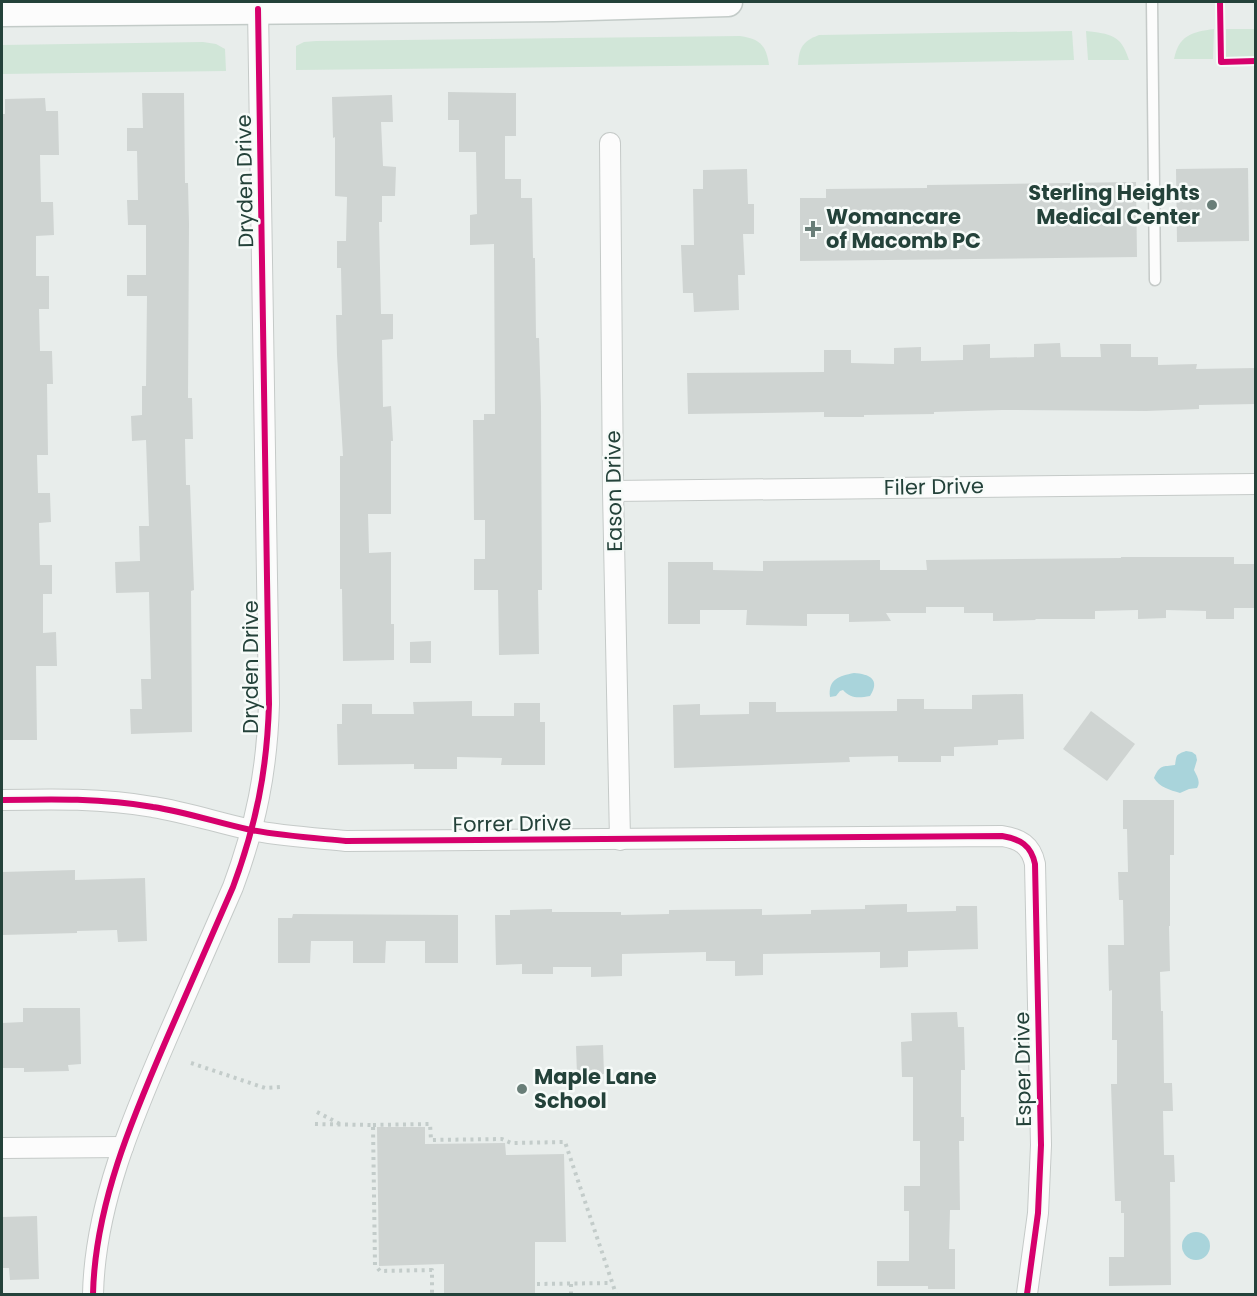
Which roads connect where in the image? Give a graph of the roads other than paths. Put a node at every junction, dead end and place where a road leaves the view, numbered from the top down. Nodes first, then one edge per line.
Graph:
1 (728, 2) edge
2 (1152, 2) edge
3 (387, 5) edge
4 (258, 9) junction
5 (2, 12) edge
6 (610, 143) dead end
7 (1155, 280) dead end
8 (1256, 484) edge
9 (613, 491) junction
10 (2, 800) edge
11 (252, 830) junction
12 (620, 840) junction
13 (1025, 845) joint
14 (123, 1147) junction
15 (2, 1148) edge
16 (93, 1294) edge
17 (1027, 1294) edge

1 - 3 main road
2 - 7 lane
3 - 4 main road
4 - 5 main road
4 - 11 street, Dryden Drive
6 - 9 street, Eason Drive
8 - 9 street, Filer Drive
9 - 12 street, Eason Drive
10 - 11 street, Forrer Drive
11 - 12 street, Forrer Drive
11 - 14 street, Dryden Drive
12 - 13 street, Forrer Drive
13 - 17 street, Esper Drive
14 - 15 street
14 - 16 street, Dryden Drive

